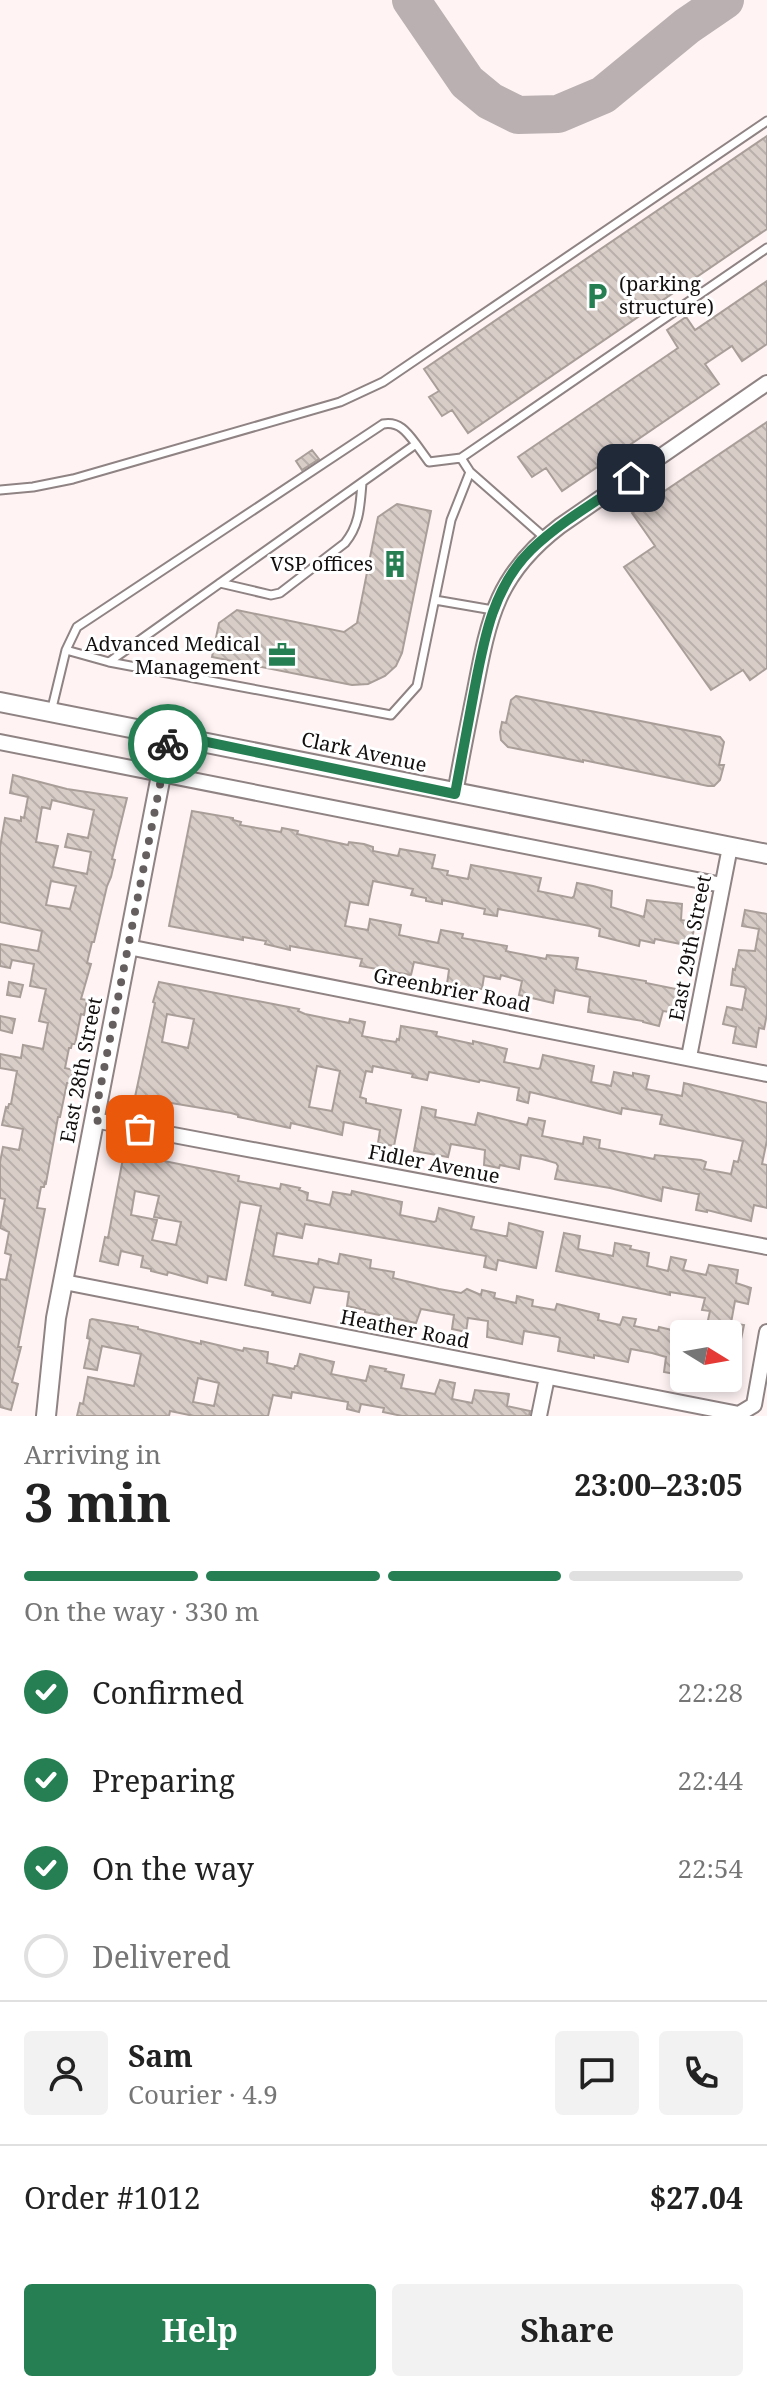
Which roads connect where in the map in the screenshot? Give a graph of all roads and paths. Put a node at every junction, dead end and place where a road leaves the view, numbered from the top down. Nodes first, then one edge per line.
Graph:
1 (767, 121) edge
2 (767, 248) edge
3 (767, 383) edge
4 (416, 444) junction
5 (461, 458) junction
6 (470, 472) junction
7 (362, 483) junction
8 (0, 490) edge
9 (545, 538) junction
10 (220, 583) junction
11 (435, 600) junction
12 (493, 610) junction
13 (66, 650) junction
14 (109, 662) junction
15 (0, 702) edge
16 (51, 712) junction
17 (169, 734) junction
18 (0, 742) edge
19 (162, 773) junction
20 (455, 794) junction
21 (730, 847) junction
22 (767, 854) edge
23 (722, 885) junction
24 (128, 947) junction
25 (689, 1057) junction
26 (767, 1074) edge
27 (94, 1120) junction
28 (767, 1247) edge
29 (64, 1282) junction
30 (767, 1332) edge
31 (547, 1377) junction
32 (46, 1416) edge
33 (539, 1416) edge

1 - 8 lane
2 - 5 lane
3 - 9 street
4 - 5 lane
4 - 7 lane
4 - 13 lane
5 - 6 lane
6 - 9 lane
6 - 11 lane
7 - 10 lane
7 - 10 lane
9 - 12 street
10 - 14 lane
11 - 12 lane
11 - 14 lane
12 - 20 street
13 - 14 lane
13 - 16 lane
15 - 16 main road, Clark Avenue
16 - 17 main road, Clark Avenue
17 - 19 main road, East 28th Street
17 - 20 main road, Clark Avenue
18 - 19 street
19 - 23 street
19 - 24 main road, East 28th Street
20 - 21 main road, Clark Avenue
21 - 22 main road, Clark Avenue
21 - 23 street, East 29th Street
23 - 25 street, East 29th Street
24 - 25 street, Greenbrier Road
24 - 27 main road, East 28th Street
25 - 26 street, Greenbrier Road
27 - 28 street, Fidler Avenue
27 - 29 main road, East 28th Street
29 - 31 street, Heather Road
29 - 32 main road, East 28th Street
30 - 31 street, Heather Road
31 - 33 street

